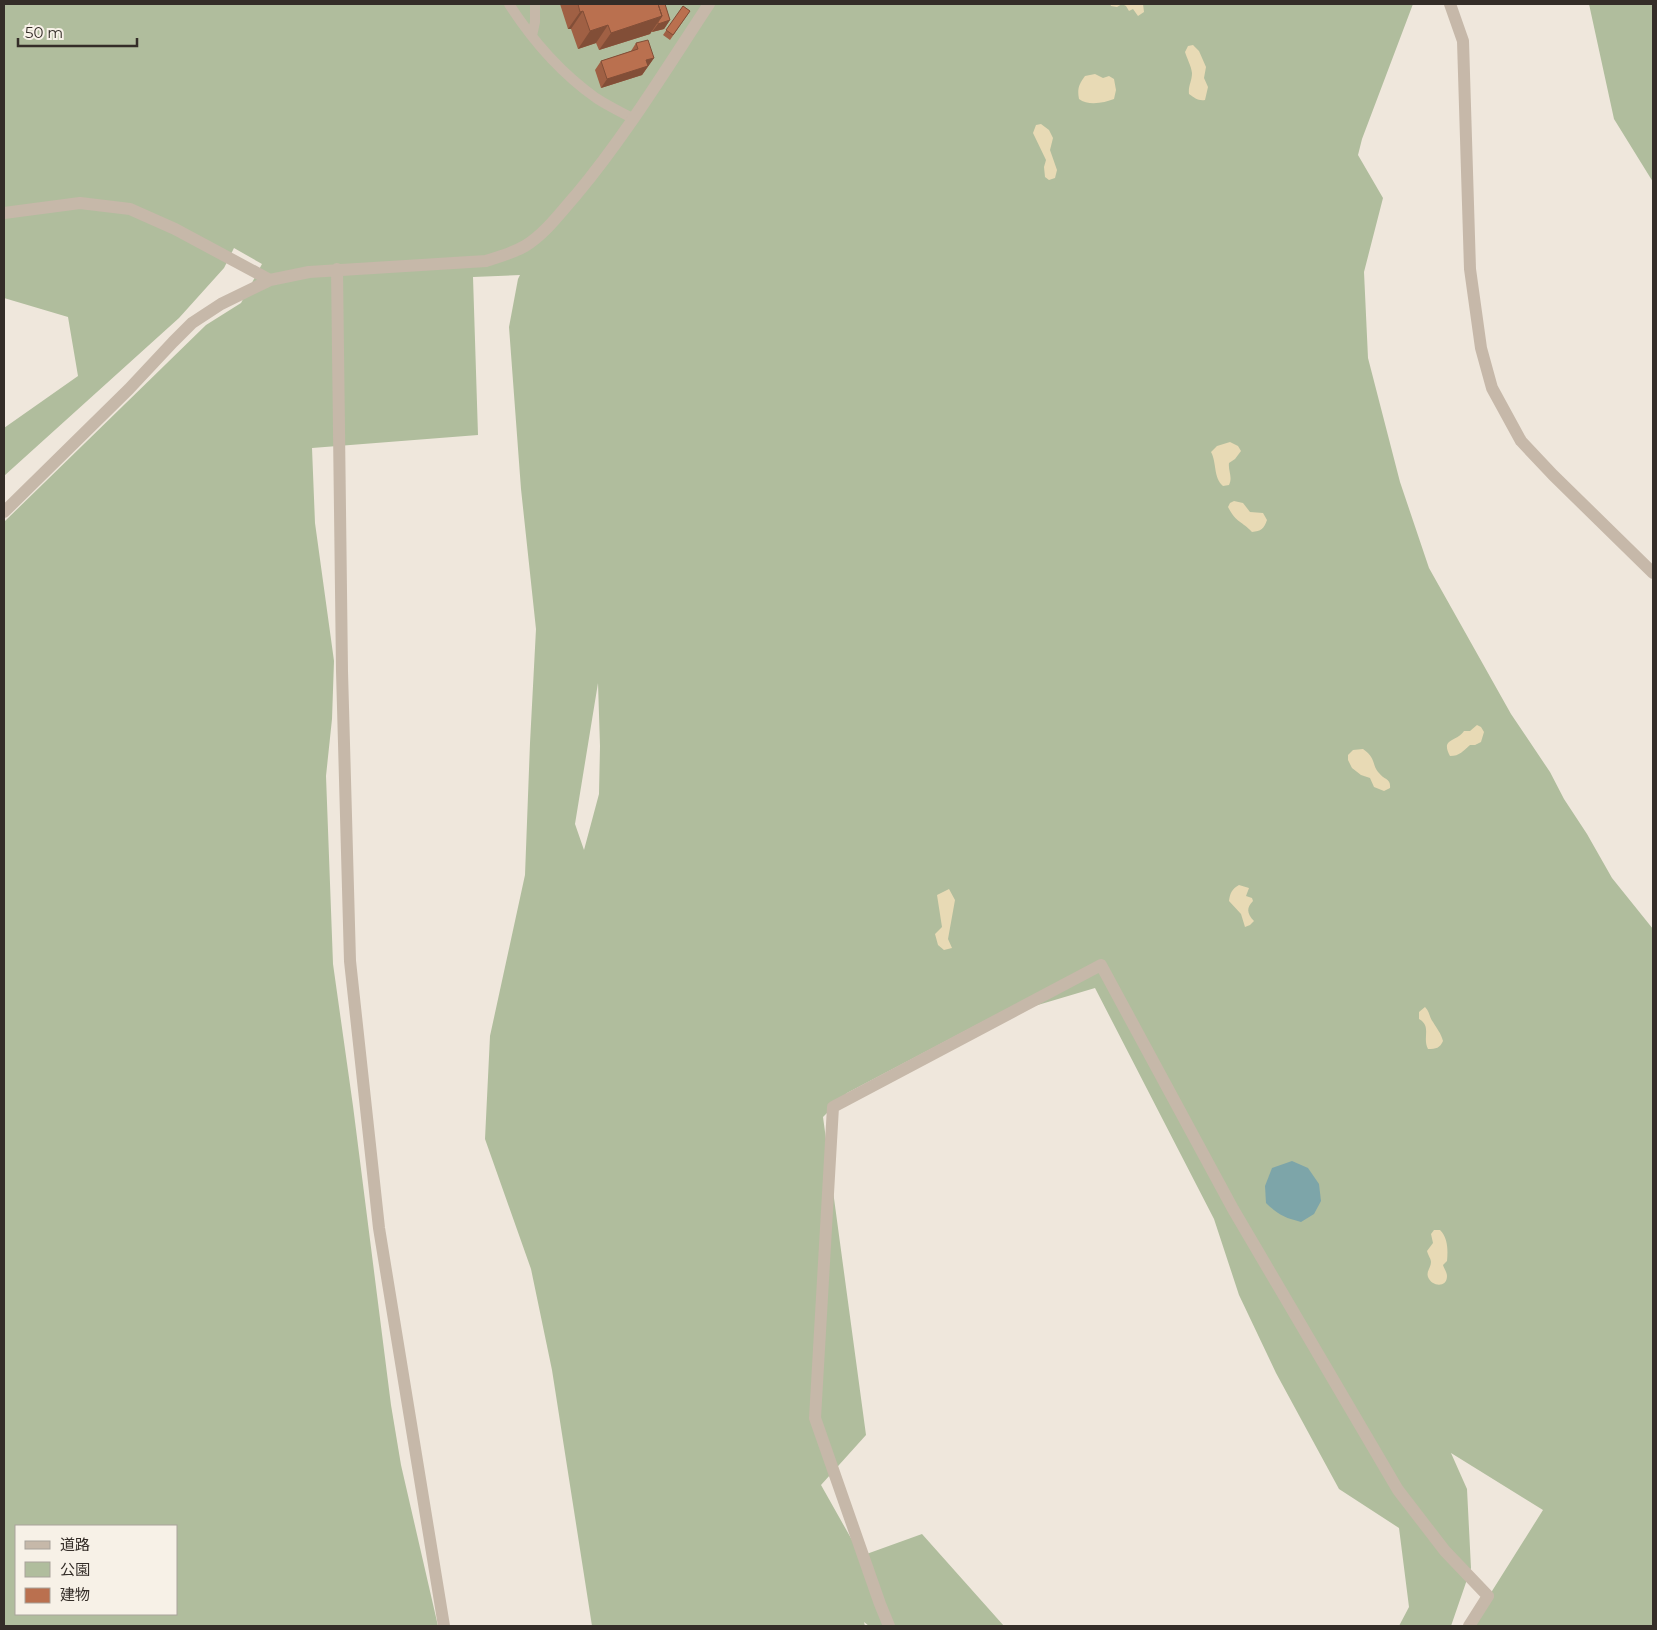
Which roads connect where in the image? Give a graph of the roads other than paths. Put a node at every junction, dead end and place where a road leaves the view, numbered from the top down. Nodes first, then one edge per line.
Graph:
1 (509, 4) edge
2 (535, 4) edge
3 (709, 4) edge
4 (1450, 4) edge
5 (532, 36) junction
6 (634, 119) junction
7 (4, 213) edge
8 (337, 269) junction
9 (270, 280) junction
10 (4, 512) edge
11 (1653, 573) edge
12 (444, 1626) edge
13 (889, 1626) edge
14 (1469, 1626) edge

1 - 5 lane
2 - 5 lane
3 - 6 street
4 - 11 street
5 - 6 lane
6 - 8 street
7 - 9 street
8 - 9 street
8 - 12 street
9 - 10 street
13 - 14 street

